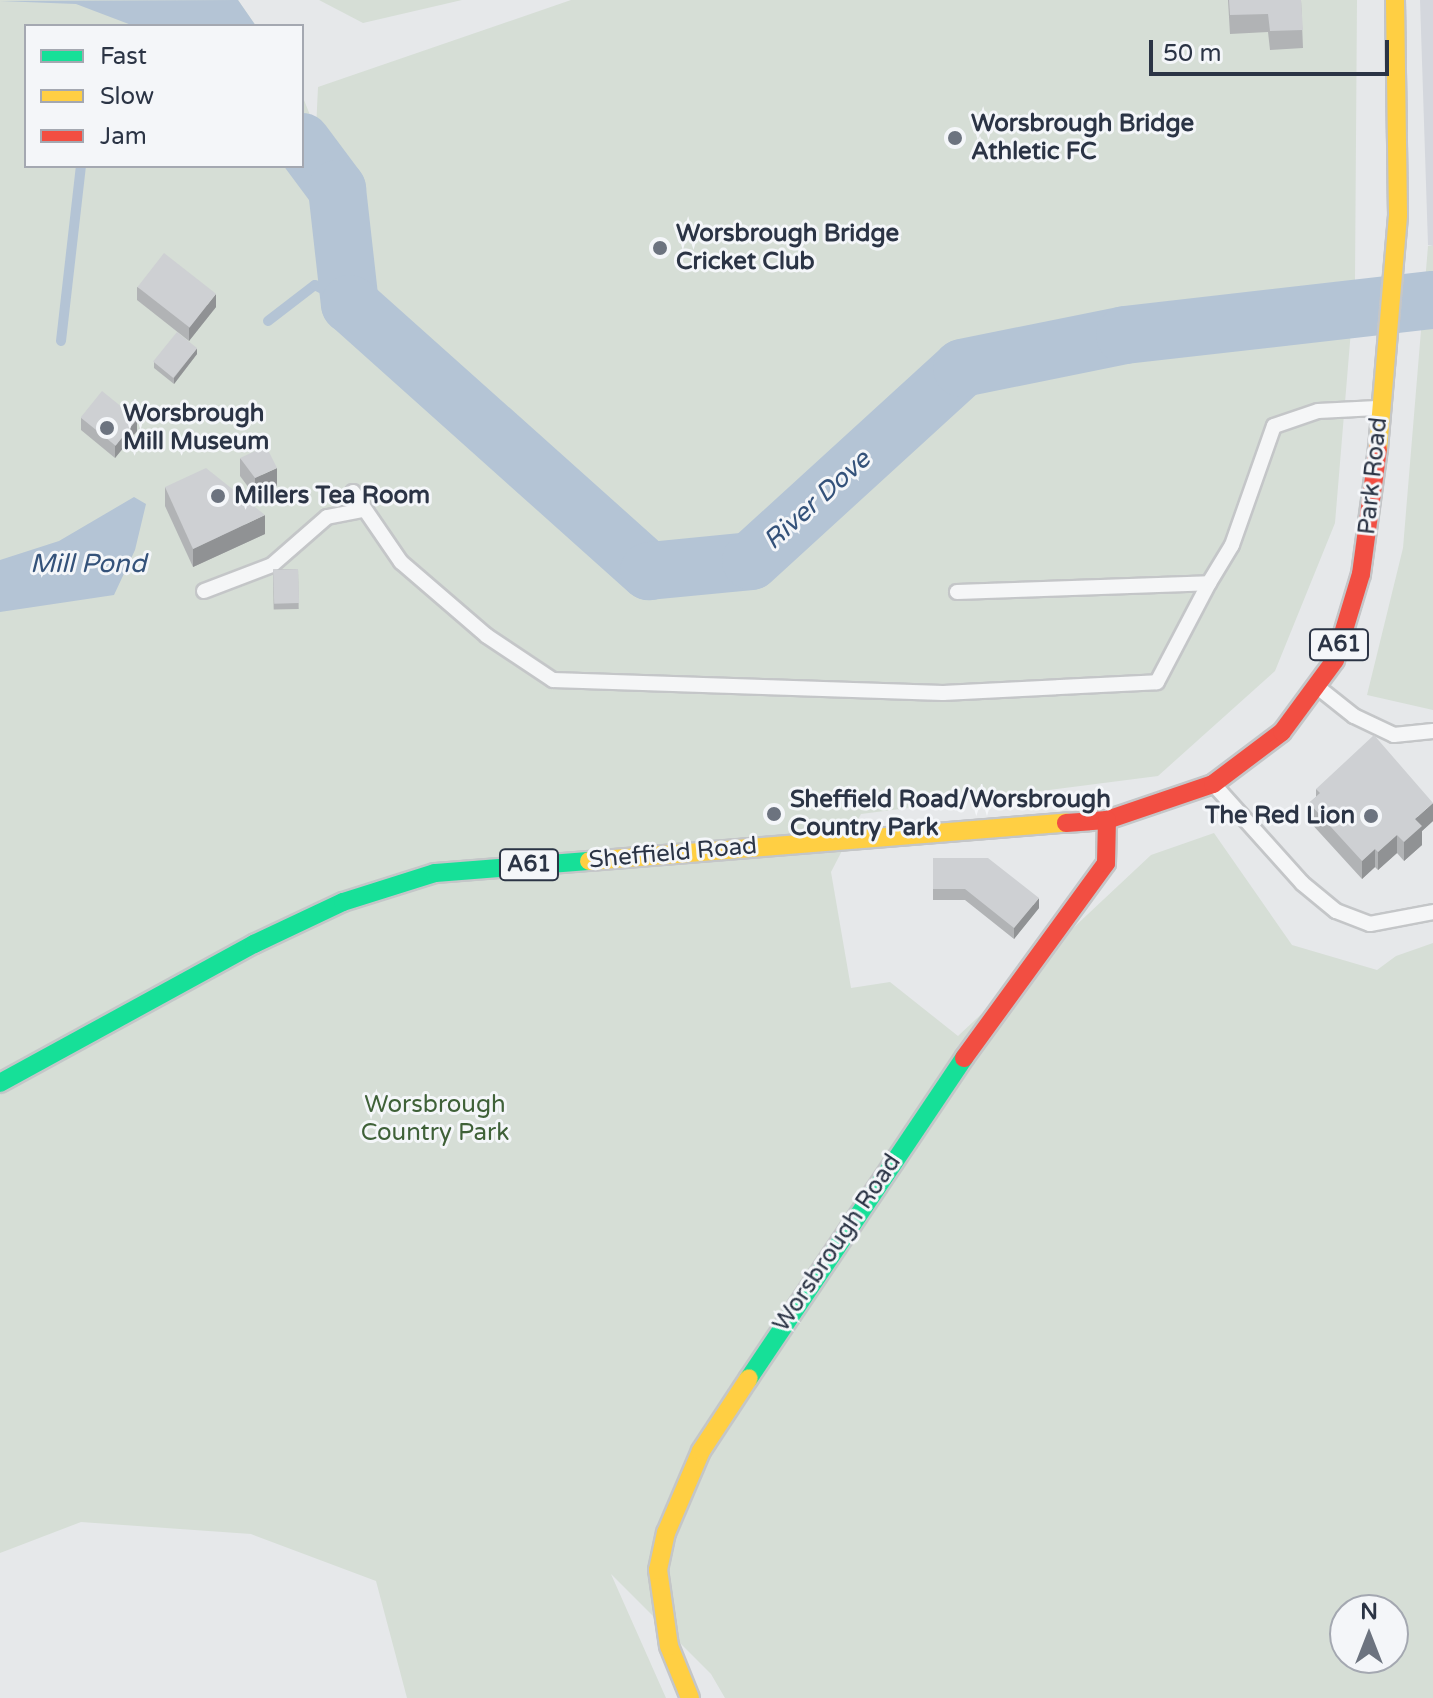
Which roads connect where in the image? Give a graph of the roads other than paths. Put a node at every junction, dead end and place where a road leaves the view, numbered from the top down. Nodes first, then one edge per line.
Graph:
1 (1395, 0) edge
2 (1381, 408) junction
3 (353, 492) dead end
4 (364, 510) junction
5 (1209, 583) junction
6 (204, 591) dead end
7 (957, 592) dead end
8 (1318, 687) junction
9 (1433, 731) edge
10 (1213, 784) junction
11 (1107, 820) junction
12 (1433, 912) edge
13 (0, 1083) edge
14 (690, 1698) edge

1 - 2 main road, Park Road / A61
2 - 5 lane
2 - 8 main road, Park Road / A61
3 - 4 lane
4 - 5 lane
4 - 6 lane
5 - 7 lane
8 - 9 lane
8 - 10 main road, Park Road / A61
10 - 11 main road, Park Road / A61
10 - 12 lane
11 - 13 main road, Sheffield Road / A61
11 - 14 main road, Worsbrough Road

